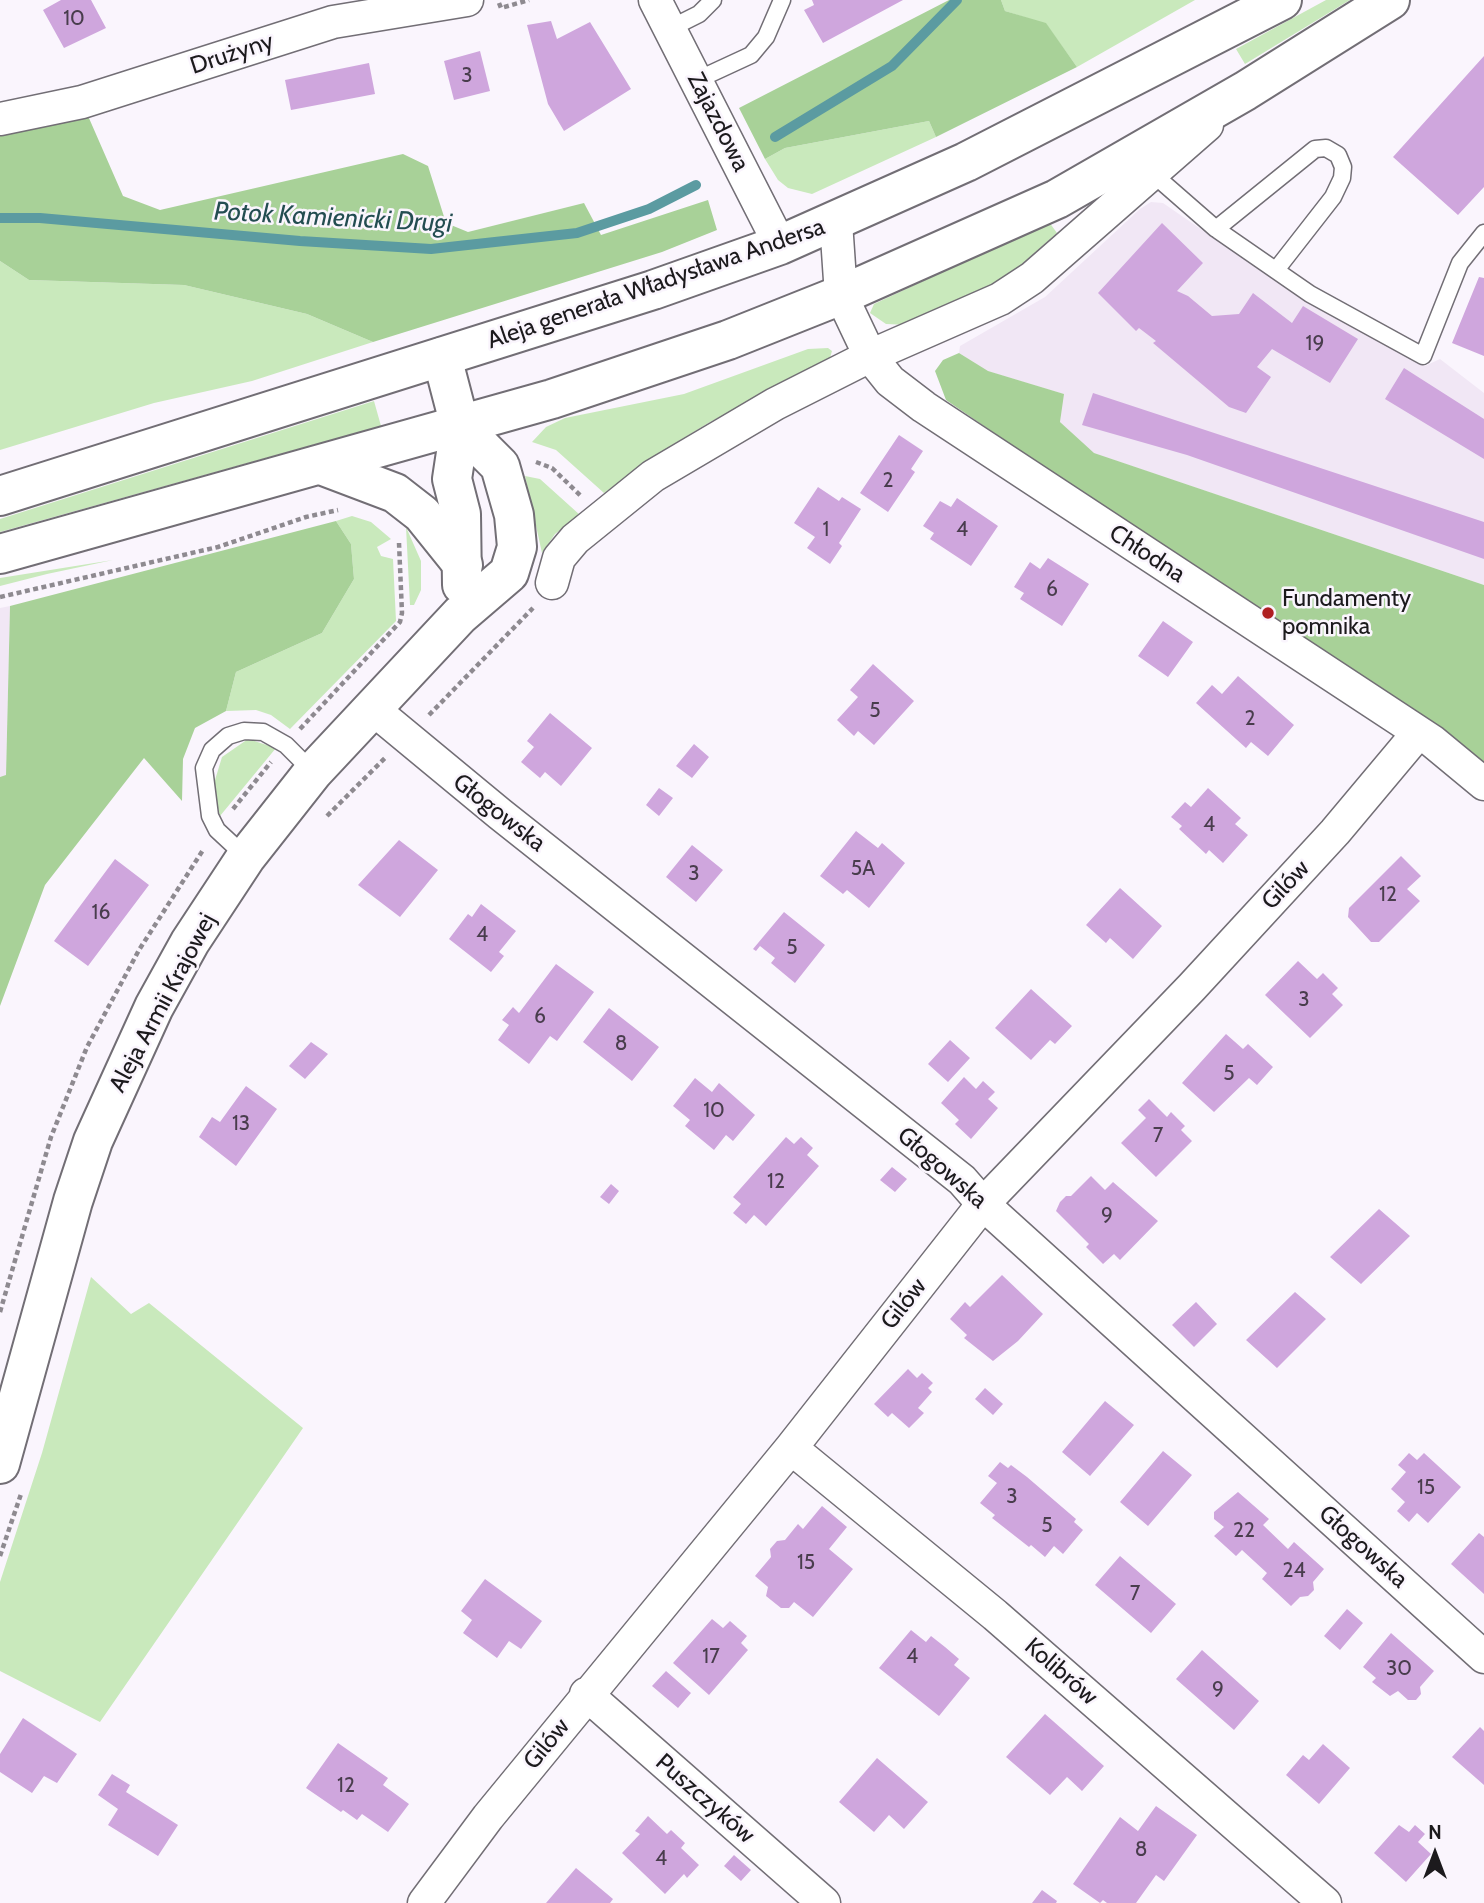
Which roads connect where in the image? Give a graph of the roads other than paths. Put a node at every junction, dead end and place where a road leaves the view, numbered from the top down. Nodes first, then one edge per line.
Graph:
1 (467, 0) edge
2 (655, 0) edge
3 (713, 0) edge
4 (782, 0) edge
5 (1282, 0) edge
6 (1390, 0) edge
7 (669, 29) junction
8 (697, 80) junction
9 (1244, 91) junction
10 (0, 119) edge
11 (1153, 174) junction
12 (836, 222) junction
13 (1216, 229) junction
14 (1483, 236) edge
15 (780, 245) junction
16 (1276, 271) junction
17 (841, 295) junction
18 (870, 356) junction
19 (442, 357) junction
20 (460, 425) junction
21 (321, 466) junction
22 (0, 496) edge
23 (0, 554) edge
24 (463, 565) junction
25 (552, 583) road end
26 (460, 615) junction
27 (373, 709) junction
28 (1418, 733) junction
29 (313, 772) junction
30 (1484, 784) edge
31 (246, 857) junction
32 (983, 1204) junction
33 (791, 1448) junction
34 (12, 1473) edge
35 (1484, 1657) edge
36 (586, 1694) junction
37 (424, 1903) edge
38 (824, 1903) edge
39 (1325, 1903) edge

1 - 10 street, Drużyny
2 - 7 street, Zajazdowa
3 - 7 lane
4 - 8 lane
5 - 12 main road, Aleja generała Władysława Andersa
6 - 9 main road
7 - 8 street, Zajazdowa
8 - 15 street, Zajazdowa
9 - 11 street
9 - 17 main road
11 - 13 lane
11 - 18 street
12 - 15 main road, Aleja generała Władysława Andersa
12 - 17 street
13 - 16 lane
13 - 16 lane
14 - 16 lane
15 - 19 main road, Aleja generała Władysława Andersa
17 - 18 street, Chłodna
17 - 20 main road
18 - 25 street
18 - 28 street, Chłodna
19 - 20 main road, Aleja Armii Krajowej
19 - 22 main road, Aleja generała Władysława Andersa
20 - 21 main road
20 - 24 main road, Aleja Armii Krajowej
20 - 26 main road, Aleja Armii Krajowej
21 - 23 main road
21 - 24 main road
24 - 26 main road, Aleja Armii Krajowej
26 - 27 main road, Aleja Armii Krajowej
27 - 29 main road, Aleja Armii Krajowej
27 - 32 street, Głogowska
28 - 30 street, Chłodna
28 - 32 street, Gilów
29 - 31 main road, Aleja Armii Krajowej
29 - 31 lane
31 - 34 main road, Aleja Armii Krajowej
32 - 33 street, Gilów
32 - 35 street, Głogowska
33 - 36 street, Gilów
33 - 39 street, Kolibrów
36 - 37 street, Gilów
36 - 38 street, Puszczyków

